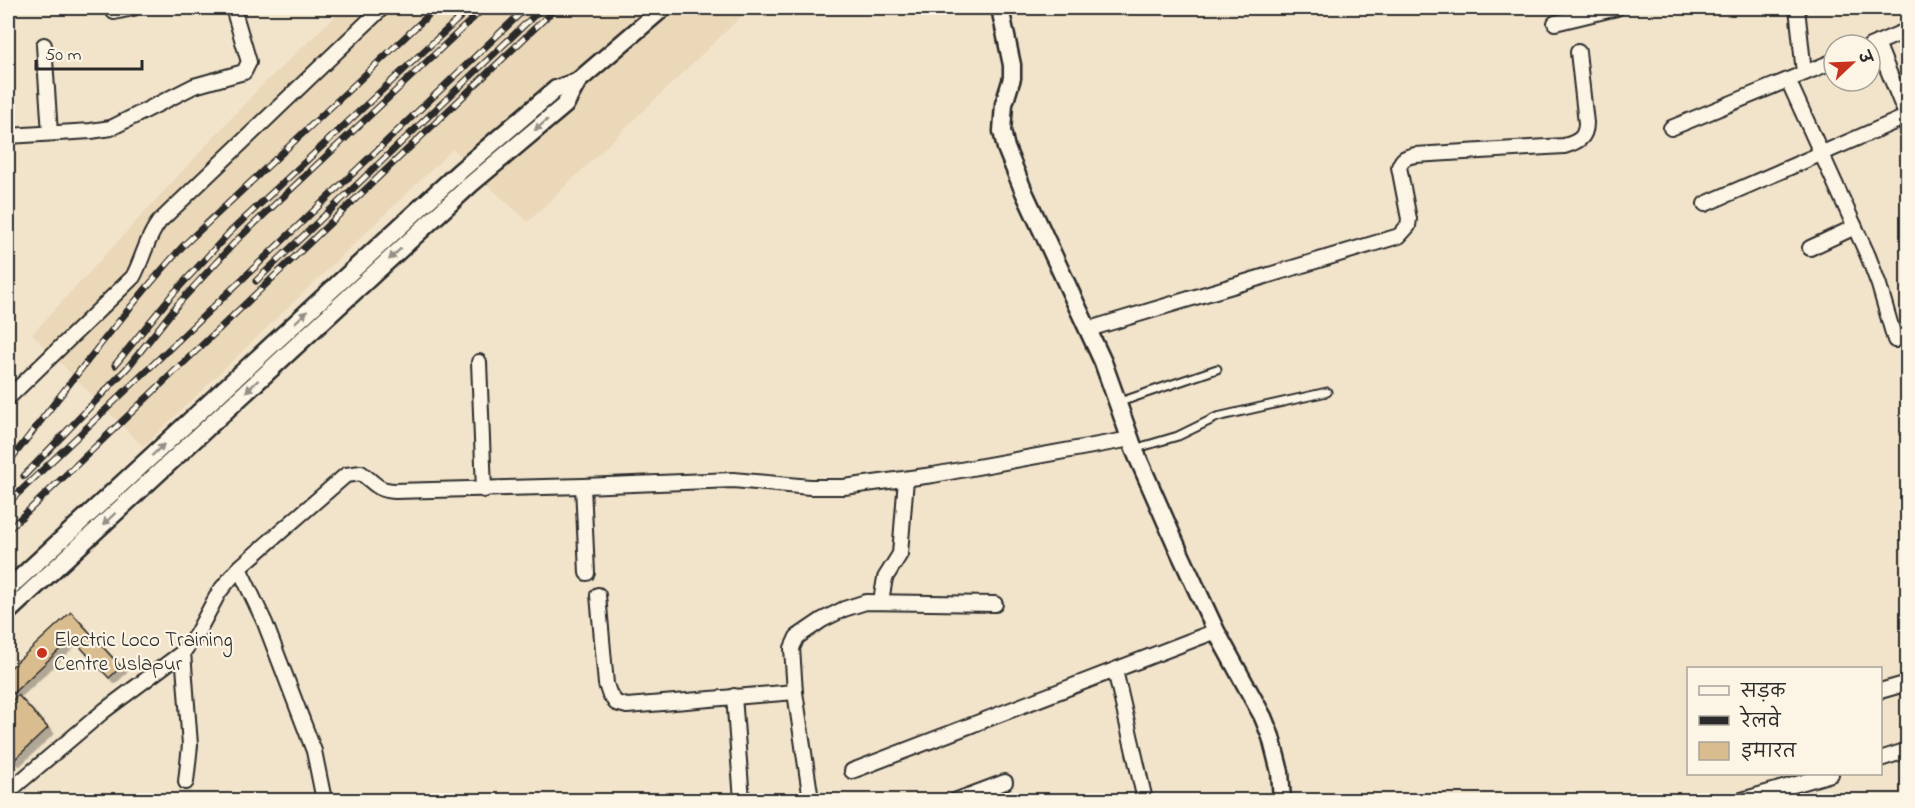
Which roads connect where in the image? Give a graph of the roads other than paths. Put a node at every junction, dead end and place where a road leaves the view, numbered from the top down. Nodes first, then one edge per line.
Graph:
1 (133, 8) edge
2 (233, 8) edge
3 (382, 8) edge
4 (663, 8) edge
5 (1000, 8) edge
6 (1617, 8) edge
7 (1797, 8) edge
8 (114, 12) dead end
9 (1555, 23) dead end
10 (1908, 30) edge
11 (1882, 40) edge
12 (44, 45) dead end
13 (1578, 52) dead end
14 (1882, 63) edge
15 (1822, 66) edge
16 (1804, 73) junction
17 (1788, 80) junction
18 (1907, 116) edge
19 (1671, 128) dead end
20 (50, 133) junction
21 (8, 136) edge
22 (1821, 153) junction
23 (465, 178) junction
24 (1705, 204) dead end
25 (1855, 227) junction
26 (1810, 248) dead end
27 (1089, 329) junction
28 (1895, 340) dead end
29 (479, 362) dead end
30 (1217, 369) dead end
31 (1327, 392) dead end
32 (8, 398) edge
33 (1118, 403) junction
34 (1132, 444) junction
35 (906, 479) junction
36 (120, 485) junction
37 (583, 486) junction
38 (483, 490) junction
39 (131, 498) junction
40 (239, 568) junction
41 (587, 573) dead end
42 (8, 589) edge
43 (598, 595) dead end
44 (881, 601) junction
45 (995, 604) dead end
46 (8, 612) edge
47 (1216, 632) junction
48 (183, 652) junction
49 (1115, 670) junction
50 (1908, 683) edge
51 (1882, 691) edge
52 (795, 692) junction
53 (734, 696) junction
54 (1908, 750) edge
55 (1882, 759) edge
56 (852, 771) dead end
57 (1828, 775) edge
58 (186, 782) dead end
59 (1005, 782) dead end
60 (8, 792) edge
61 (324, 801) edge
62 (742, 801) edge
63 (811, 801) edge
64 (957, 801) edge
65 (1145, 801) edge
66 (1282, 801) edge
67 (1742, 801) edge

1 - 8 street
2 - 20 street
3 - 32 street
4 - 23 street
5 - 27 street
6 - 9 street
7 - 16 street
10 - 11 street
12 - 20 street
13 - 27 street
14 - 18 street
15 - 16 street
16 - 17 street
17 - 19 street
17 - 22 street
18 - 22 street
20 - 21 street
22 - 24 street
22 - 25 street
36 -> 23 street
23 -> 39 street
25 - 26 street
25 - 28 street
27 - 33 street
29 - 38 street
30 - 33 lane
31 - 34 lane
33 - 34 street
34 - 35 street
34 - 47 street
35 - 37 street
35 - 44 street
36 - 39 street
36 - 42 street
37 - 38 street
37 - 41 street
38 - 40 street
39 -> 46 street
40 - 48 street
40 - 61 street
43 - 53 street
44 - 45 street
44 - 52 street
47 - 49 street
47 - 66 street
48 - 58 street
48 - 60 street
49 - 56 street
49 - 65 street
50 - 51 street
52 - 53 street
52 - 63 street
53 - 62 street
54 - 55 street
57 - 67 street
59 - 64 street

